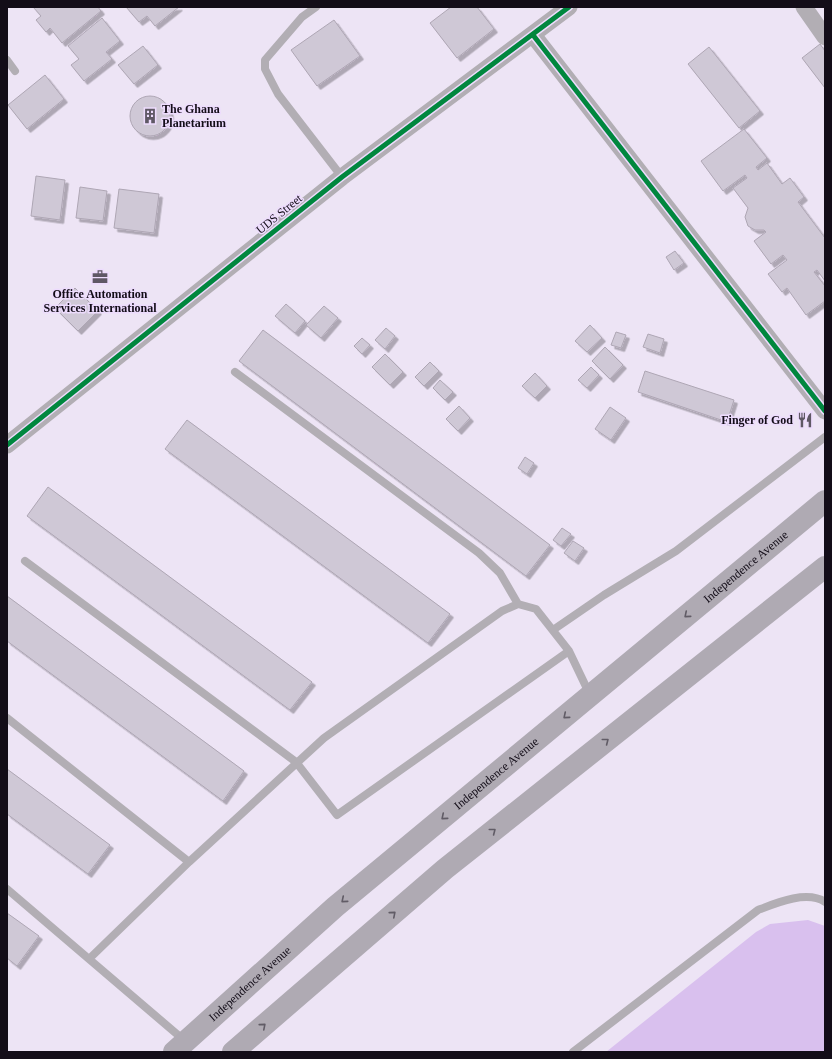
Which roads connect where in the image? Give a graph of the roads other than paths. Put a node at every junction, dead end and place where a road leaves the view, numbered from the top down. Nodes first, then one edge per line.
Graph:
1 (316, 7) edge
2 (570, 7) edge
3 (804, 7) edge
4 (533, 35) junction
5 (825, 37) edge
6 (7, 60) edge
7 (15, 71) dead end
8 (342, 177) junction
9 (235, 372) dead end
10 (825, 411) edge
11 (825, 437) edge
12 (7, 445) edge
13 (825, 501) edge
14 (25, 561) dead end
15 (821, 573) edge
16 (518, 604) junction
17 (553, 630) junction
18 (570, 651) junction
19 (591, 695) junction
20 (7, 718) edge
21 (296, 762) junction
22 (189, 862) junction
23 (7, 889) edge
24 (825, 902) edge
25 (89, 959) junction
26 (180, 1047) edge
27 (233, 1052) edge
28 (573, 1052) edge

1 - 8 lane
2 - 4 street, UDS Street
3 - 5 street
4 - 8 street, UDS Street
4 - 10 street
6 - 7 lane
8 - 12 street, UDS Street
9 - 16 lane
11 - 17 lane
13 -> 19 highway, Independence Avenue
14 - 21 lane
27 -> 15 highway
16 - 17 lane
16 - 21 lane
17 - 18 lane
18 - 19 lane
18 - 21 lane
19 -> 26 highway, Independence Avenue
20 - 22 lane
21 - 22 lane
22 - 25 lane
23 - 25 lane
24 - 28 lane
25 - 26 lane

